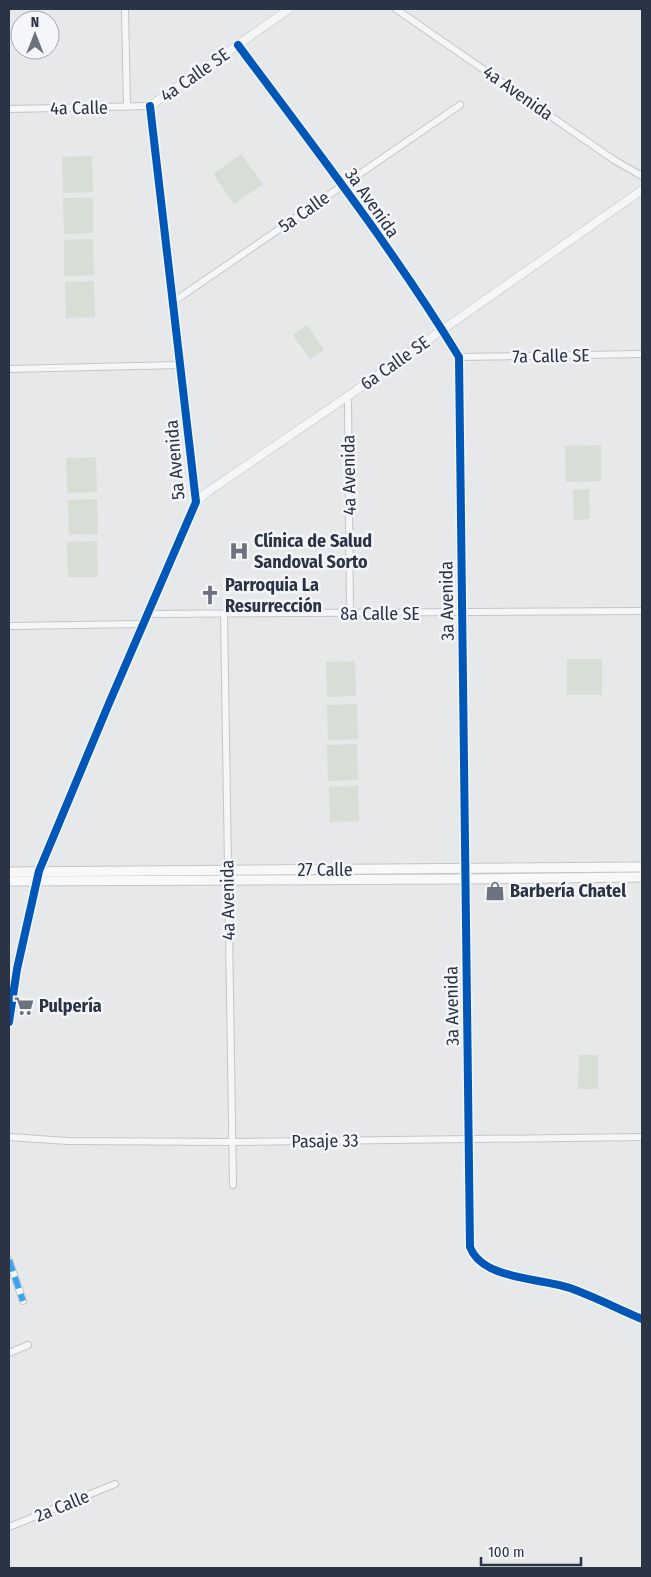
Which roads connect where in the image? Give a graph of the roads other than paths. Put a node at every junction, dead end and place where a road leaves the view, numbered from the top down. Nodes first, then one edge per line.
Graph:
1 (125, 9) edge
2 (289, 9) edge
3 (396, 9) edge
4 (238, 45) junction
5 (460, 105) dead end
6 (150, 106) junction
7 (127, 107) junction
8 (9, 109) edge
9 (642, 176) edge
10 (343, 186) junction
11 (642, 190) edge
12 (173, 302) junction
13 (442, 330) junction
14 (642, 354) edge
15 (459, 357) junction
16 (180, 365) junction
17 (9, 369) edge
18 (348, 396) junction
19 (196, 502) junction
20 (642, 611) edge
21 (462, 613) junction
22 (148, 614) junction
23 (224, 614) junction
24 (350, 614) junction
25 (144, 624) junction
26 (9, 626) edge
27 (642, 867) edge
28 (466, 869) junction
29 (39, 871) junction
30 (9, 872) edge
31 (228, 876) junction
32 (642, 876) edge
33 (466, 879) junction
34 (9, 881) edge
35 (36, 881) junction
36 (9, 1022) edge
37 (9, 1137) edge
38 (642, 1137) edge
39 (468, 1139) junction
40 (232, 1142) junction
41 (233, 1185) dead end
42 (9, 1260) edge
43 (24, 1301) dead end
44 (642, 1319) edge
45 (28, 1345) dead end
46 (9, 1353) edge
47 (115, 1484) dead end
48 (9, 1525) edge

1 - 7 street
2 - 4 street, 4a Calle SE
3 - 9 street, 4a Avenida
4 - 6 street, 4a Calle SE
4 - 10 street, 3a Avenida
5 - 10 street, 5a Calle
6 - 7 street, 4a Calle
6 - 12 street, 5a Avenida
7 - 8 street, 4a Calle
10 - 12 street, 5a Calle
10 - 13 street, 3a Avenida
11 - 13 street, 6a Calle SE
12 - 16 street, 5a Avenida
13 - 15 street, 3a Avenida
13 - 18 street, 6a Calle SE
14 - 15 street, 7a Calle SE
15 - 21 street, 3a Avenida
16 - 17 street
16 - 19 street, 5a Avenida
18 - 19 street, 6a Calle SE
18 - 24 street, 4a Avenida
19 - 22 street, 5a Avenida
20 - 21 street, 8a Calle SE
21 - 24 street, 8a Calle SE
21 - 28 street, 3a Avenida
22 - 23 street, 8a Calle SE
22 - 25 street, 5a Avenida
23 - 24 street, 8a Calle SE
23 - 31 street, 4a Avenida
25 - 26 street
25 - 29 street, 5a Avenida
27 - 28 main road, 27 Calle
28 - 31 main road, 27 Calle
28 - 33 street, 3a Avenida
29 - 30 main road, 27 Calle
29 - 31 main road, 27 Calle
29 - 35 street, 5a Avenida
31 - 33 main road, 27 Calle
31 - 35 main road, 27 Calle
31 - 40 street, 4a Avenida
32 - 33 main road, 27 Calle
33 - 39 street, 3a Avenida
34 - 35 main road, 27 Calle
35 - 36 street
37 - 40 street, Pasaje 33
38 - 39 street, Pasaje 33
39 - 40 street, Pasaje 33
39 - 44 street, 3a Avenida
40 - 41 street, 4a Avenida
42 - 43 street
45 - 46 street
47 - 48 street, 2a Calle

